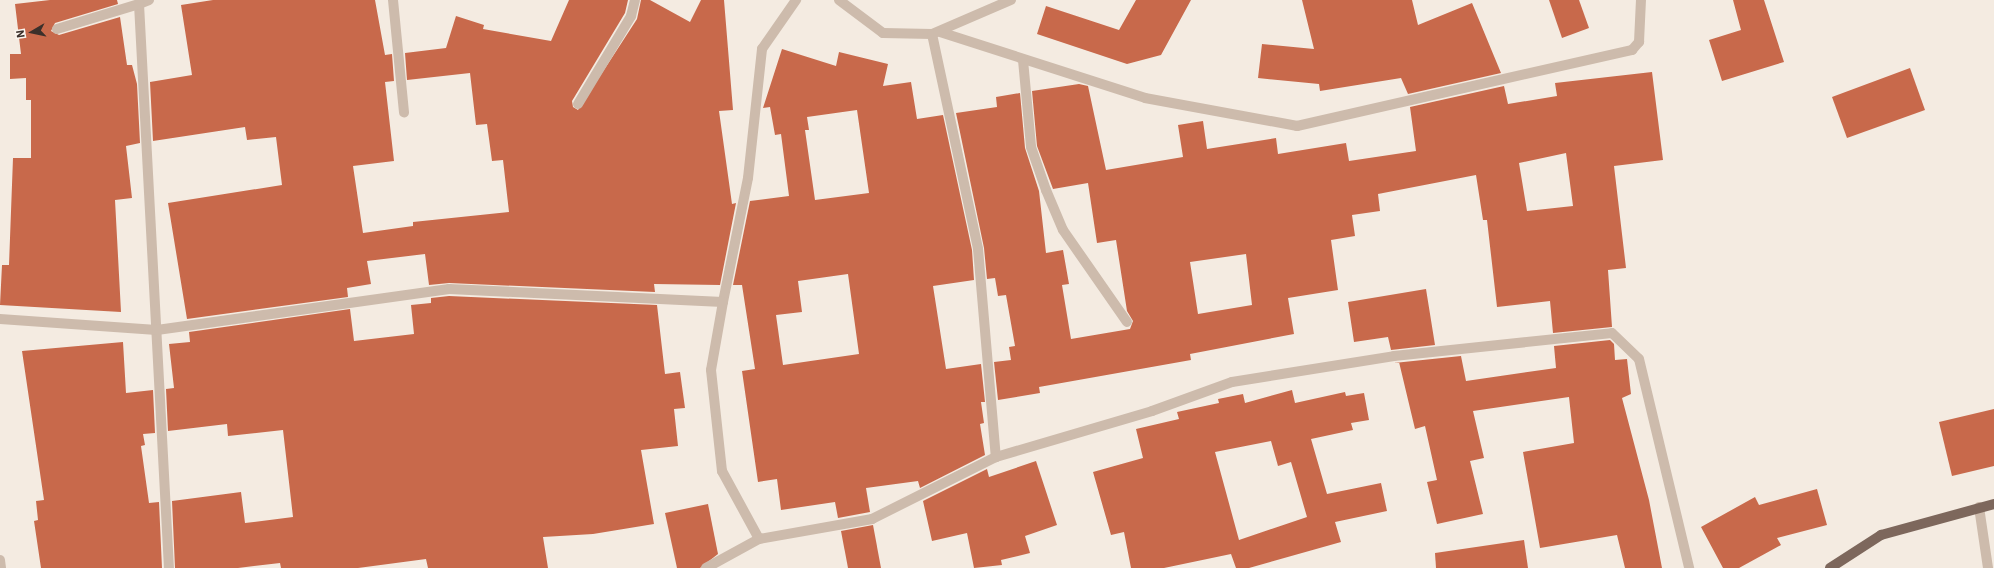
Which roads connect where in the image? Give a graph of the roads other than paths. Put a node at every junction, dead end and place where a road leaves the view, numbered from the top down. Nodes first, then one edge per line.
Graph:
1 (149, 0) edge
2 (393, 0) edge
3 (635, 0) edge
4 (796, 0) edge
5 (839, 0) edge
6 (1011, 0) edge
7 (1641, 0) edge
8 (139, 4) junction
9 (57, 29) dead end
10 (936, 33) junction
11 (1023, 60) junction
12 (578, 104) dead end
13 (404, 112) dead end
14 (723, 302) junction
15 (0, 319) edge
16 (1127, 322) dead end
17 (157, 330) junction
18 (996, 457) junction
19 (1994, 504) edge
20 (1979, 507) junction
21 (759, 539) junction
22 (0, 560) edge
23 (1, 568) edge
24 (169, 568) edge
25 (706, 568) edge
26 (1689, 568) edge
27 (1830, 568) edge
28 (1988, 568) edge

1 - 8 street
2 - 13 street
3 - 12 street
4 - 14 street
5 - 10 street
6 - 10 street
7 - 11 street
8 - 9 street
8 - 17 street
10 - 11 street
10 - 18 street
11 - 16 street
14 - 17 street
14 - 21 street
15 - 17 street
17 - 24 street
18 - 21 street
18 - 26 street
19 - 20 main road
20 - 27 main road
20 - 28 street
21 - 25 street
22 - 23 street

